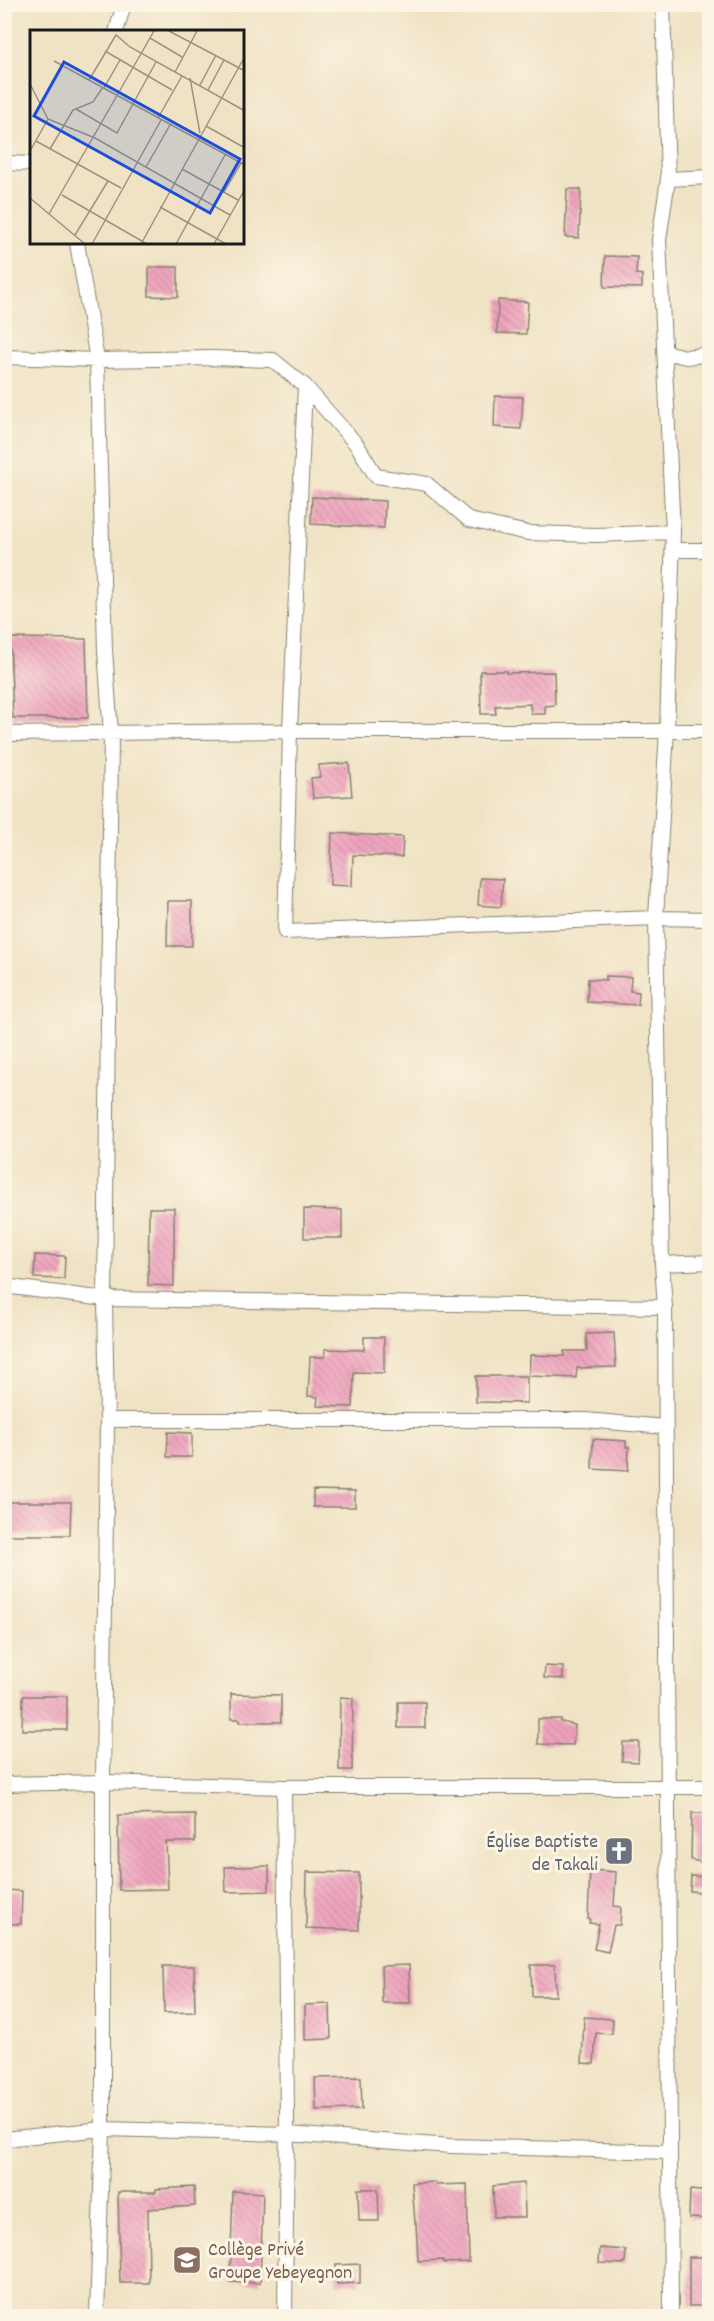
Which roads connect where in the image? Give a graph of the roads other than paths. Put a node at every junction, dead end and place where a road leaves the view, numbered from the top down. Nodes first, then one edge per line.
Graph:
1 (124, 4) edge
2 (663, 4) edge
3 (117, 30) edge
4 (4, 164) edge
5 (30, 164) edge
6 (710, 177) edge
7 (668, 179) junction
8 (76, 244) edge
9 (664, 352) junction
10 (710, 354) edge
11 (4, 357) edge
12 (97, 360) junction
13 (305, 386) junction
14 (673, 532) junction
15 (672, 550) junction
16 (710, 550) edge
17 (667, 730) junction
18 (290, 731) junction
19 (710, 731) edge
20 (4, 734) edge
21 (111, 734) junction
22 (656, 918) junction
23 (710, 919) edge
24 (710, 1262) edge
25 (662, 1264) junction
26 (4, 1286) edge
27 (105, 1299) junction
28 (665, 1307) junction
29 (107, 1420) junction
30 (665, 1427) junction
31 (103, 1782) junction
32 (4, 1784) edge
33 (284, 1787) junction
34 (667, 1787) junction
35 (710, 1787) edge
36 (103, 2129) junction
37 (287, 2134) junction
38 (4, 2139) edge
39 (669, 2152) junction
40 (97, 2316) edge
41 (285, 2316) edge
42 (671, 2316) edge

1 - 3 street
2 - 7 street
4 - 5 street
6 - 7 street
7 - 9 street
8 - 12 street
9 - 10 street
9 - 14 street
11 - 12 street
12 - 13 street
12 - 21 street
13 - 14 street
13 - 18 street
14 - 15 street
15 - 16 street
15 - 17 street
17 - 18 street
17 - 19 street
17 - 22 street
18 - 21 street
18 - 22 street
20 - 21 street
21 - 27 street
22 - 23 street
22 - 25 street
24 - 25 street
25 - 28 street
26 - 27 street
27 - 28 street
27 - 29 street
28 - 30 street
29 - 30 street
29 - 31 street
30 - 34 street
31 - 32 street
31 - 33 street
31 - 36 street
33 - 34 street
33 - 37 street
34 - 35 street
34 - 39 street
36 - 37 street
36 - 38 street
36 - 40 street
37 - 39 street
37 - 41 street
39 - 42 street

